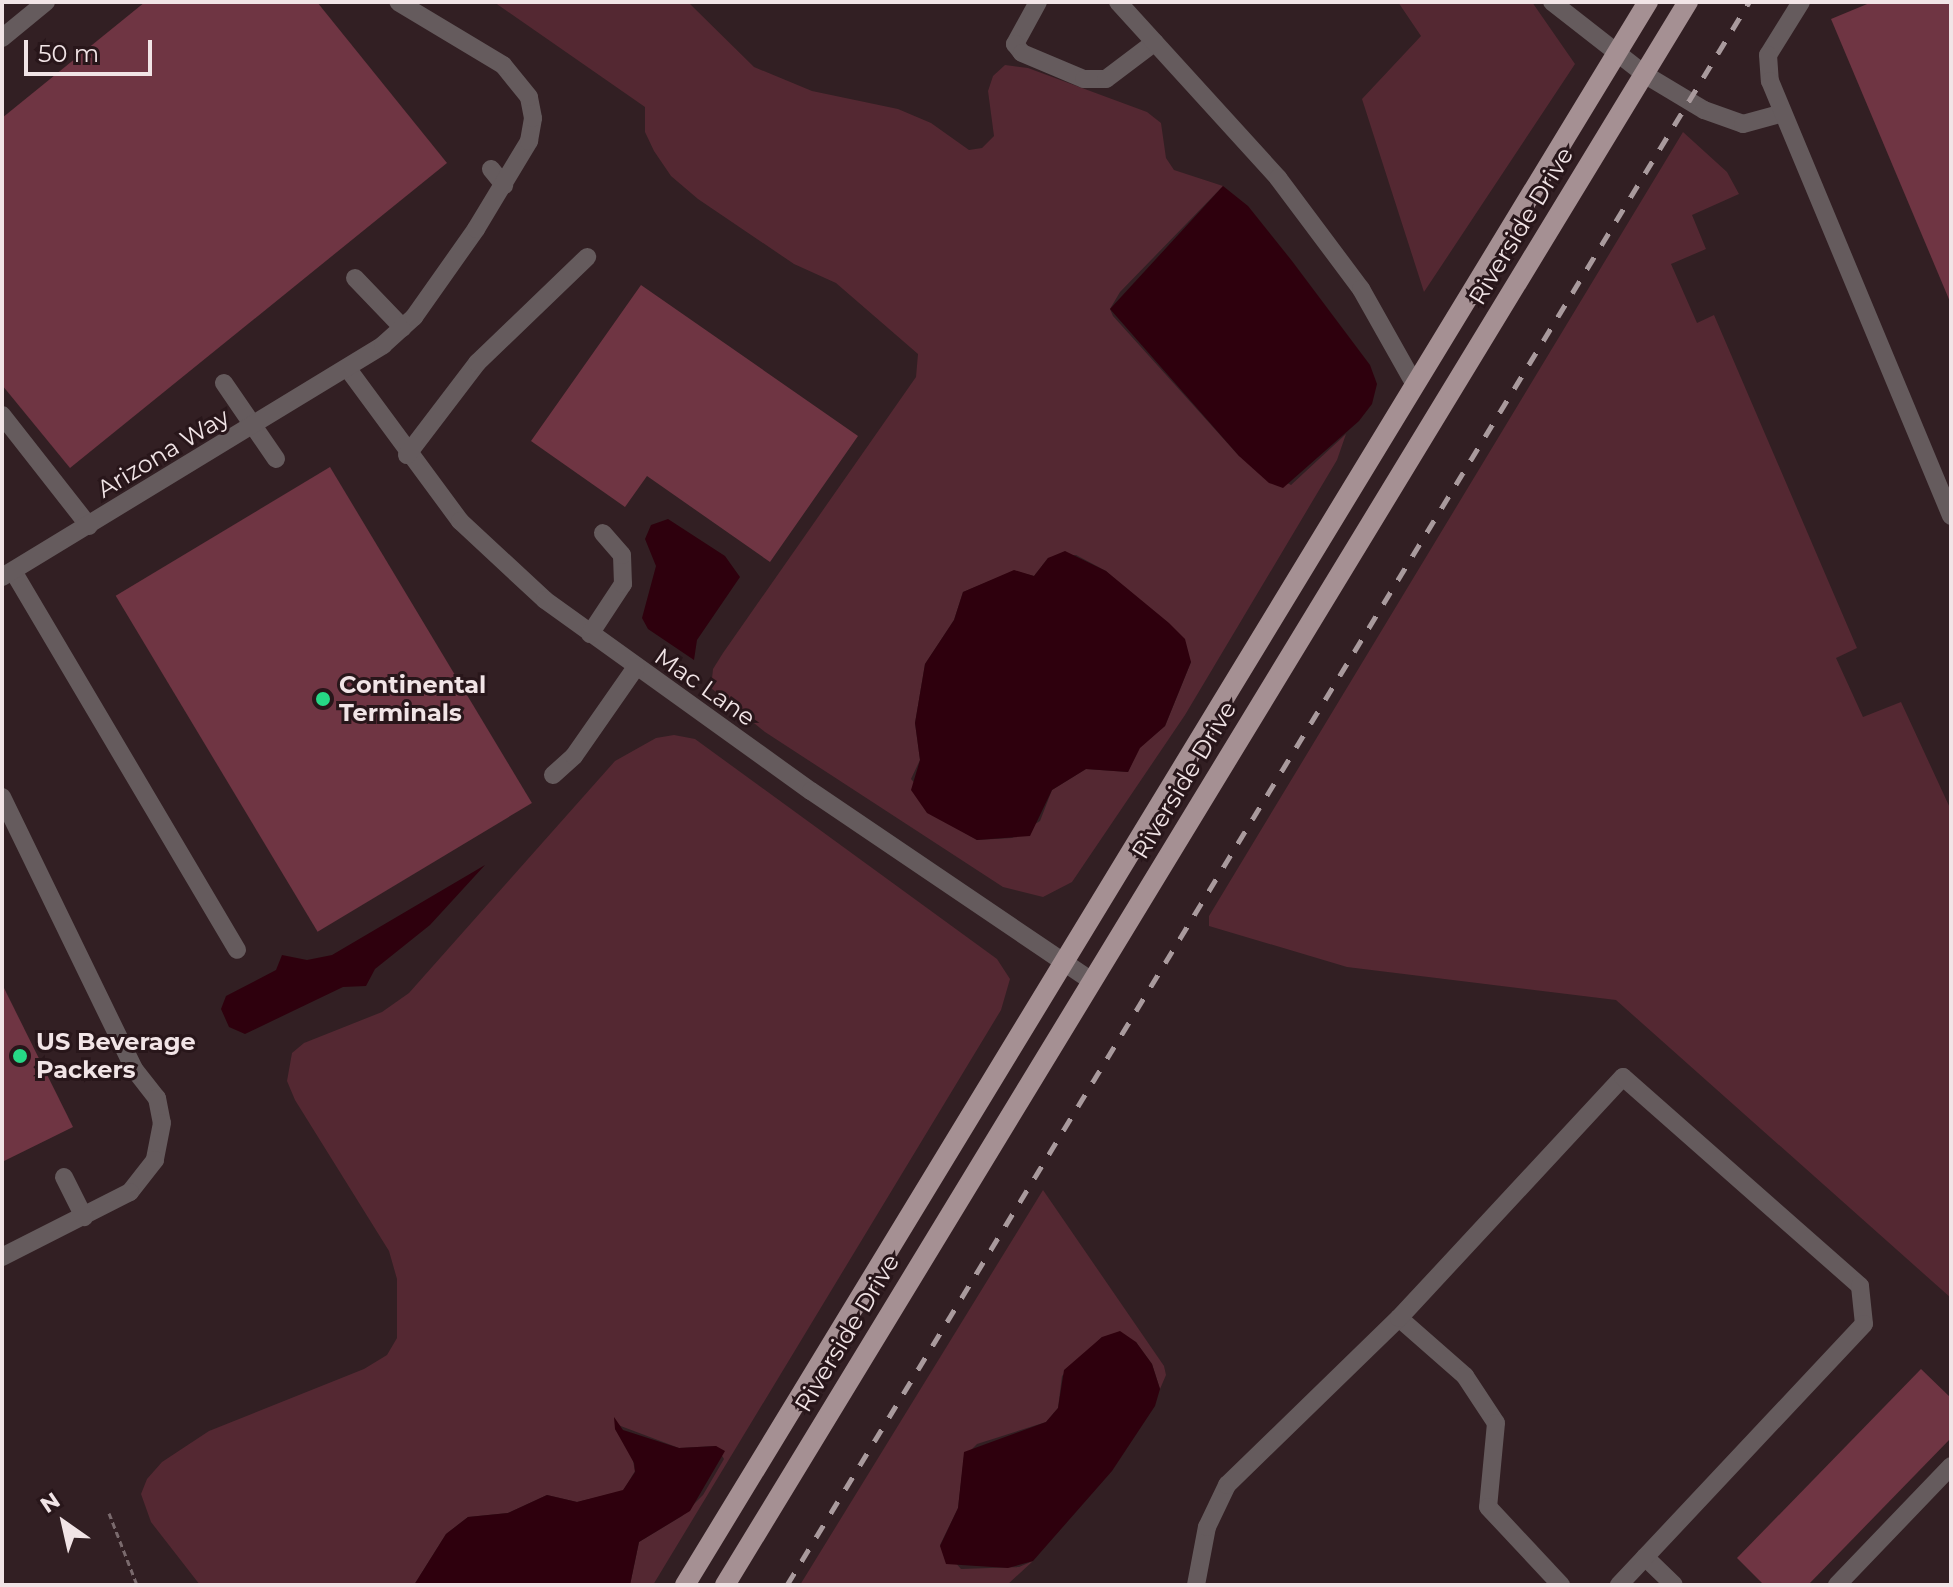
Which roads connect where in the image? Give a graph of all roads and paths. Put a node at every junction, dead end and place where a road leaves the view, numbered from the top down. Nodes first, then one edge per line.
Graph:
1 (46, 2) edge
2 (398, 2) edge
3 (1038, 2) edge
4 (1118, 2) edge
5 (1552, 2) edge
6 (1648, 2) edge
7 (1688, 2) edge
8 (1801, 2) edge
9 (2, 38) edge
10 (1155, 42) junction
11 (1616, 54) junction
12 (1644, 74) junction
13 (1783, 113) junction
14 (491, 169) dead end
15 (504, 185) junction
16 (587, 257) dead end
17 (355, 278) dead end
18 (403, 328) junction
19 (348, 369) junction
20 (224, 383) dead end
21 (1415, 385) junction
22 (2, 415) edge
23 (256, 425) junction
24 (407, 455) junction
25 (276, 459) dead end
26 (1951, 516) edge
27 (89, 526) junction
28 (603, 533) dead end
29 (8, 574) edge
30 (590, 634) junction
31 (636, 667) junction
32 (553, 775) dead end
33 (2, 797) edge
34 (237, 950) dead end
35 (1063, 963) junction
36 (1092, 981) junction
37 (64, 1177) dead end
38 (84, 1217) junction
39 (2, 1257) edge
40 (1399, 1318) junction
41 (1951, 1466) edge
42 (109, 1513) dead end
43 (1645, 1557) junction
44 (137, 1585) edge
45 (685, 1585) edge
46 (725, 1585) edge
47 (1196, 1585) edge
48 (1561, 1585) edge
49 (1619, 1585) edge
50 (1674, 1585) edge
51 (1837, 1585) edge

1 - 9 street
2 - 15 street, Arizona Way
3 - 10 street
4 - 10 street
5 - 11 street
6 - 11 main road, Riverside Drive
7 - 12 main road, Riverside Drive
8 - 13 street
10 - 21 street
11 - 12 street
11 - 21 main road, Riverside Drive
12 - 13 street
12 - 36 main road, Riverside Drive
13 - 26 street
14 - 15 street
15 - 18 street, Arizona Way
16 - 24 street
17 - 18 street
18 - 19 street, Arizona Way
19 - 23 street, Arizona Way
19 - 24 street, Mac Lane
20 - 23 street
21 - 35 main road, Riverside Drive
22 - 27 street
23 - 25 street
23 - 27 street, Arizona Way
24 - 30 street, Mac Lane
27 - 29 street, Arizona Way
28 - 30 street
29 - 34 street
30 - 31 street, Mac Lane
31 - 32 street
31 - 35 street, Mac Lane
33 - 38 street
35 - 36 street, Mac Lane
35 - 45 main road, Riverside Drive
36 - 46 main road, Riverside Drive
37 - 38 street
38 - 39 street
40 - 43 street
40 - 47 street
40 - 48 street
41 - 51 street
42 - 44 path
43 - 49 street
43 - 50 street

